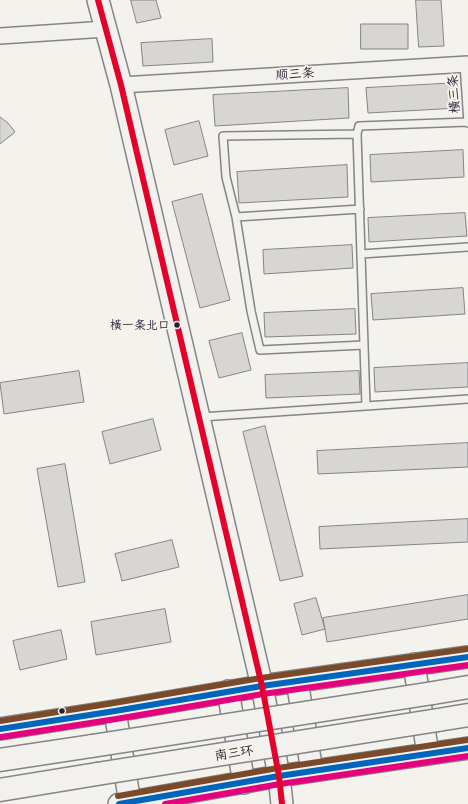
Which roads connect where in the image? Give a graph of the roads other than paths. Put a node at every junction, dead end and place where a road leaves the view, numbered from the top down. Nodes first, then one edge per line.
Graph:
1 (98, 0) edge
2 (106, 29) junction
3 (0, 36) edge
4 (466, 64) edge
5 (121, 85) junction
6 (468, 122) edge
7 (357, 134) junction
8 (360, 209) junction
9 (236, 217) junction
10 (468, 247) edge
11 (361, 254) junction
12 (364, 345) junction
13 (468, 399) edge
14 (366, 406) junction
15 (199, 417) junction
16 (468, 657) edge
17 (414, 664) junction
18 (297, 681) junction
19 (262, 686) junction
20 (468, 687) edge
21 (228, 692) junction
22 (115, 711) junction
23 (468, 715) edge
24 (0, 729) edge
25 (468, 748) edge
26 (428, 754) junction
27 (0, 760) edge
28 (312, 771) junction
29 (279, 776) junction
30 (244, 783) junction
31 (0, 790) edge
32 (125, 803) edge
33 (282, 804) edge

1 - 2 street
2 - 3 street
2 - 5 street
4 - 5 street, 顺三条
4 - 6 lane, 横三条
5 - 15 street
6 - 7 lane
7 - 8 lane
7 - 9 lane
8 - 9 lane
8 - 11 lane
9 - 12 lane
10 - 11 lane
11 - 12 lane
12 - 14 lane
13 - 14 lane
14 - 15 lane
15 - 19 street
16 - 17 street
17 - 18 street
17 - 26 street
18 - 19 street
18 - 28 street
19 - 21 street
19 - 29 street
20 - 27 highway, bridge
21 - 22 street
21 - 30 street
22 - 24 street
22 - 32 street
23 - 31 highway, 南三环, bridge
25 - 26 street
26 - 28 street
28 - 29 street
29 - 30 street
29 - 33 street
30 - 32 street

